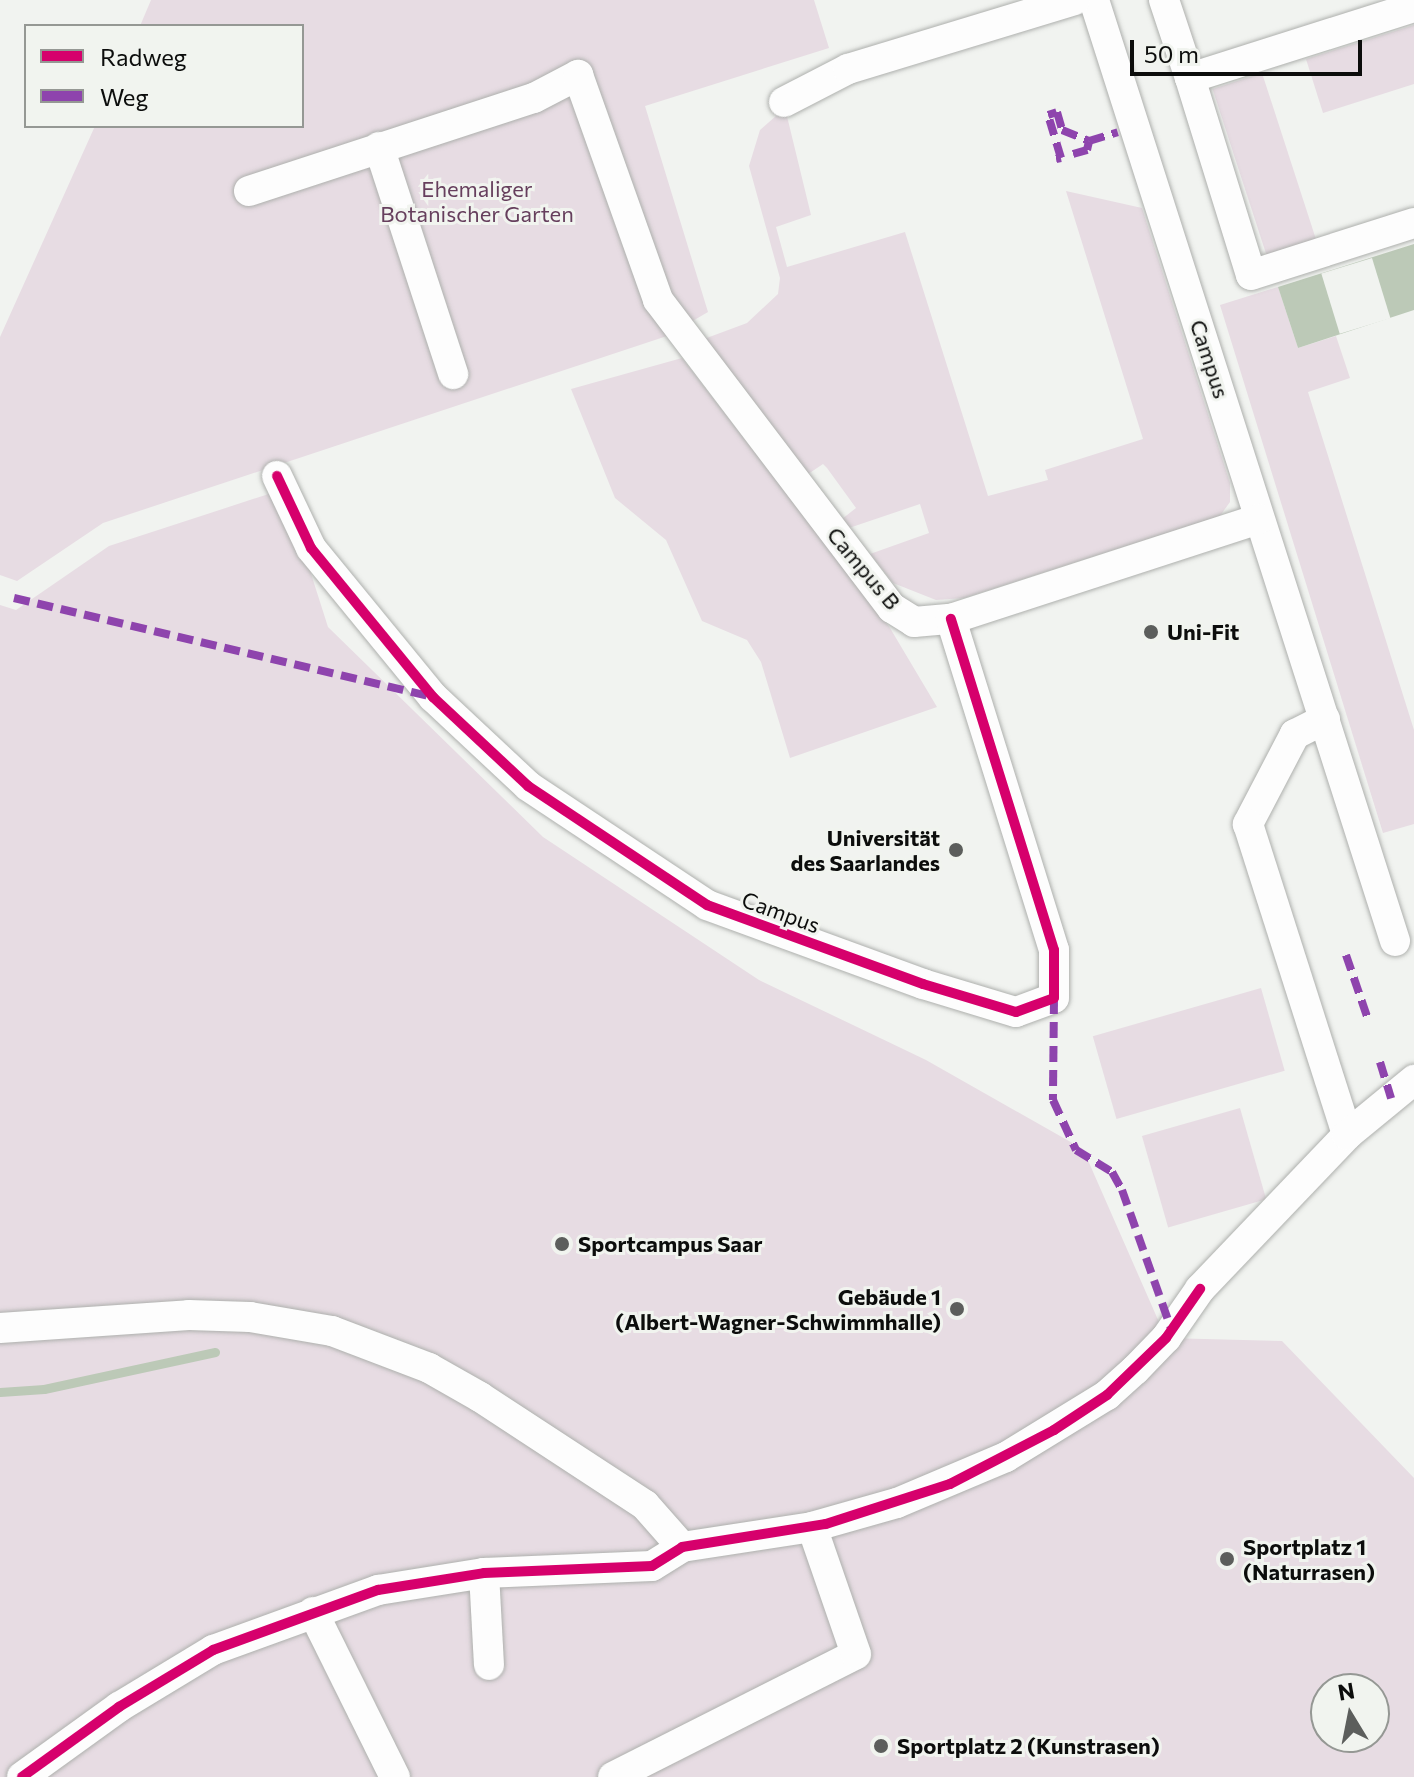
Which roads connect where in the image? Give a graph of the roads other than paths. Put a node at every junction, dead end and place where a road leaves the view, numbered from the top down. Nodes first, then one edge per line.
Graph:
1 (1075, 0) edge
2 (1094, 0) edge
3 (1164, 0) edge
4 (1414, 7) edge
5 (1190, 78) junction
6 (784, 102) dead end
7 (379, 147) junction
8 (249, 191) dead end
9 (1414, 223) edge
10 (453, 374) dead end
11 (277, 476) dead end
12 (1259, 519) junction
13 (951, 619) junction
14 (1325, 719) junction
15 (1395, 941) dead end
16 (1414, 1080) edge
17 (1347, 1135) junction
18 (0, 1328) edge
19 (812, 1527) junction
20 (682, 1547) junction
21 (484, 1573) junction
22 (313, 1612) junction
23 (489, 1665) dead end
24 (22, 1777) edge
25 (395, 1777) edge
26 (613, 1777) edge

1 - 6 street
2 - 12 street, Campus
3 - 5 street
4 - 5 street
5 - 9 street
7 - 8 street
7 - 10 street
7 - 13 street, Campus B
11 - 13 street, Campus
12 - 13 street, Campus B
12 - 14 street, Campus
14 - 15 street, Campus
14 - 17 street
16 - 17 street
17 - 19 street
18 - 20 street
19 - 20 street
19 - 26 street
20 - 21 street
21 - 22 street
21 - 23 street
22 - 24 street
22 - 25 street

